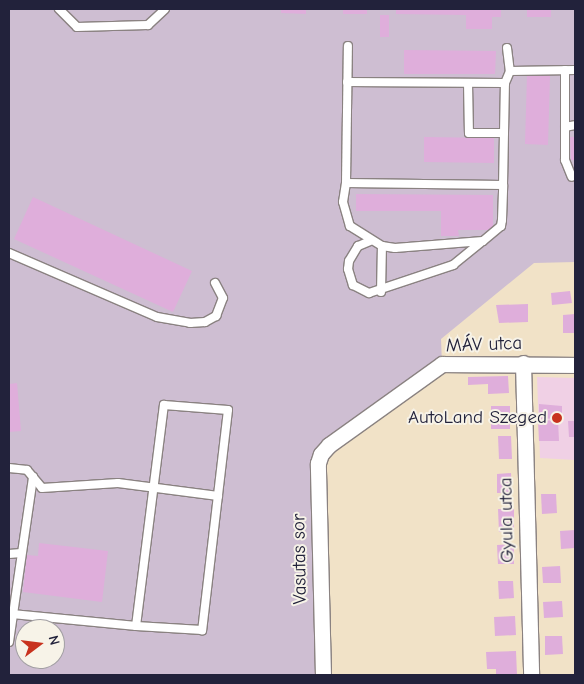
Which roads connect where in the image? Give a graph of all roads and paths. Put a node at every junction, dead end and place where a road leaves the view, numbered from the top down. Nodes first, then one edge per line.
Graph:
1 (59, 9) edge
2 (165, 9) edge
3 (348, 46) dead end
4 (506, 48) dead end
5 (566, 70) junction
6 (575, 70) edge
7 (510, 71) junction
8 (347, 82) junction
9 (468, 83) junction
10 (505, 83) junction
11 (575, 125) edge
12 (565, 127) junction
13 (504, 133) junction
14 (572, 177) dead end
15 (346, 183) junction
16 (503, 185) junction
17 (370, 241) junction
18 (483, 241) junction
19 (382, 246) junction
20 (9, 253) edge
21 (215, 283) dead end
22 (381, 292) junction
23 (523, 364) junction
24 (575, 365) edge
25 (329, 445) joint
26 (9, 468) edge
27 (33, 477) junction
28 (153, 486) junction
29 (218, 496) junction
30 (21, 553) junction
31 (9, 554) edge
32 (12, 614) junction
33 (136, 626) junction
34 (9, 642) edge
35 (323, 675) edge
36 (531, 675) edge

1 - 2 lane
3 - 8 lane
4 - 7 lane
5 - 6 lane
5 - 7 lane
5 - 12 lane
7 - 10 lane
8 - 9 lane
8 - 15 lane
9 - 10 lane
9 - 13 lane
10 - 13 lane
11 - 12 lane
12 - 14 lane
13 - 16 lane
15 - 16 lane
15 - 17 lane
16 - 18 lane
17 - 19 lane
17 - 22 lane
18 - 19 lane
18 - 22 lane
19 - 22 lane
20 - 21 lane
23 - 24 street, MÁV utca
23 - 25 street, MÁV utca
23 - 36 street, Gyula utca
25 - 35 street, Vasutas sor
26 - 27 lane
27 - 28 lane
27 - 30 lane
28 - 29 lane
28 - 29 lane
28 - 33 lane
29 - 33 lane
30 - 31 lane
30 - 32 lane
32 - 33 lane
32 - 34 lane

